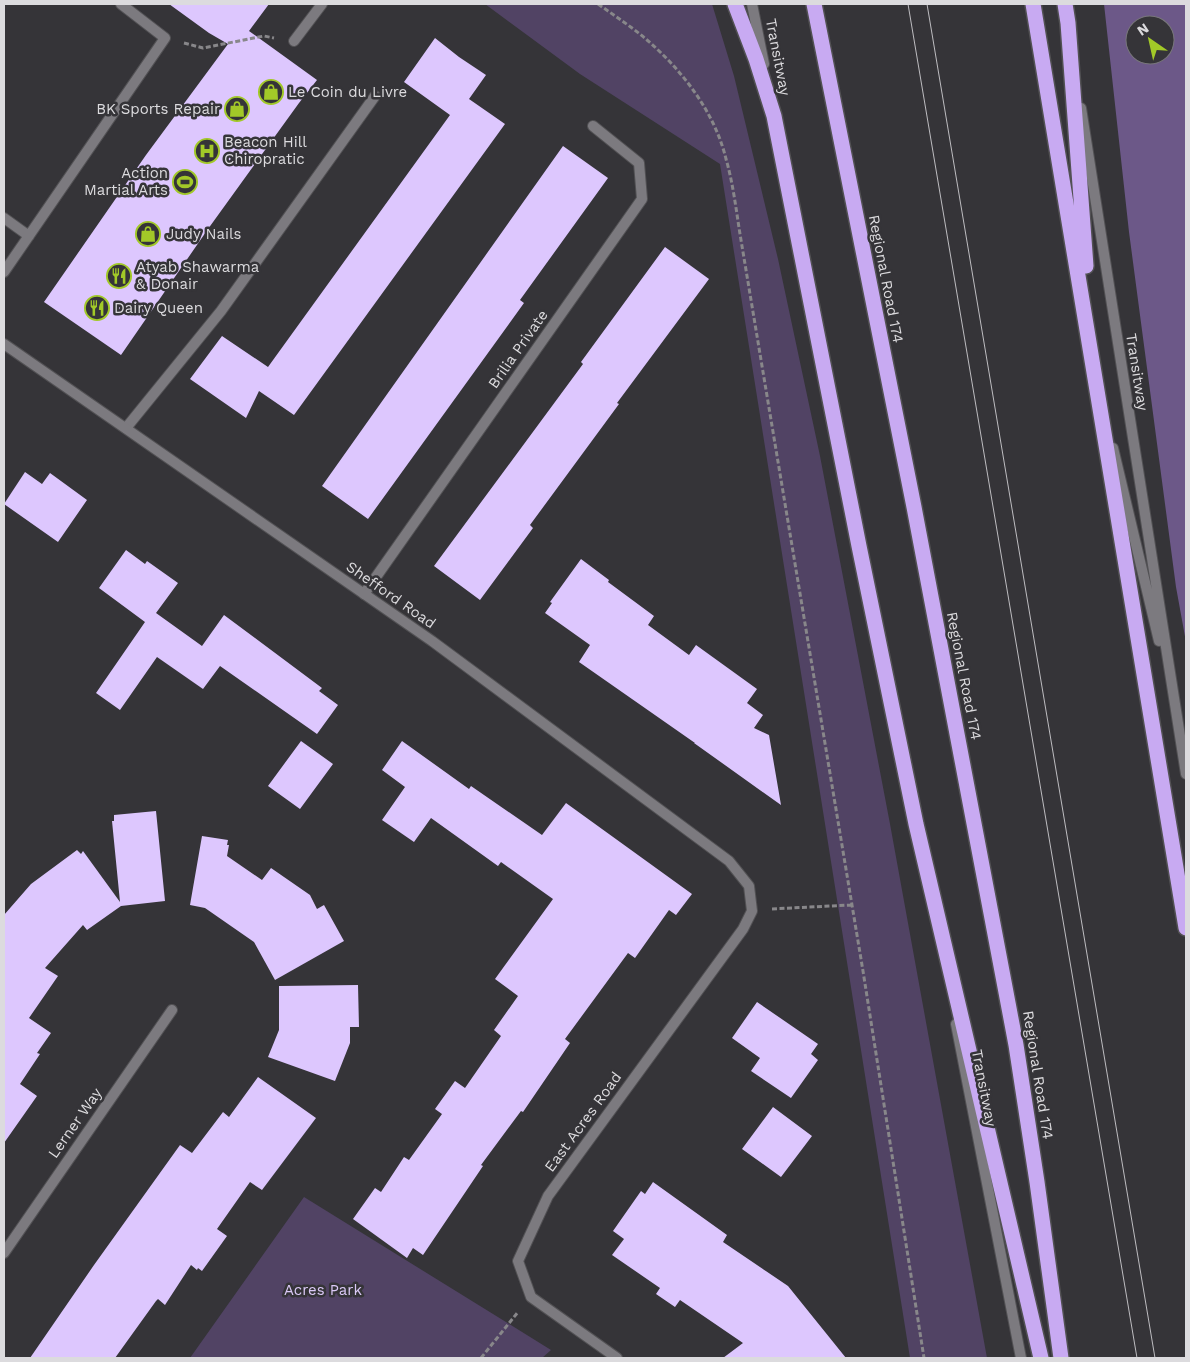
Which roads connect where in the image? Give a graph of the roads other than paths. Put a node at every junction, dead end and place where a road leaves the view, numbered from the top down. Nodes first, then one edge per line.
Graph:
1 (121, 4) edge
2 (322, 4) edge
3 (735, 4) edge
4 (752, 4) edge
5 (814, 4) edge
6 (1033, 4) edge
7 (1065, 4) edge
8 (1068, 23) junction
9 (294, 41) road end
10 (375, 96) dead end
11 (774, 116) junction
12 (593, 126) dead end
13 (4, 218) edge
14 (29, 236) junction
15 (4, 272) edge
16 (4, 344) edge
17 (1093, 363) junction
18 (126, 428) junction
19 (364, 594) junction
20 (1178, 724) junction
21 (1186, 774) edge
22 (916, 824) junction
23 (752, 911) joint
24 (1186, 928) edge
25 (172, 1010) dead end
26 (4, 1253) edge
27 (617, 1358) edge
28 (1021, 1358) edge
29 (1041, 1358) edge
30 (1061, 1358) edge

1 - 14 street
2 - 9 street
3 - 11 highway
4 - 11 street, Transitway
5 - 30 highway, Regional Road 174
6 - 17 highway
7 - 8 highway
8 - 17 highway
8 - 20 street, Transitway
10 - 18 street
11 - 22 highway
12 - 19 street, Brilia Private
13 - 14 street
14 - 15 street
16 - 18 street, Shefford Road
17 - 20 street, Transitway
17 - 24 highway
18 - 19 street, Shefford Road
19 - 23 street, Shefford Road
20 - 21 street, Transitway
22 - 28 street, Transitway
22 - 29 highway
23 - 27 street, East Acres Road
25 - 26 street, Lerner Way

